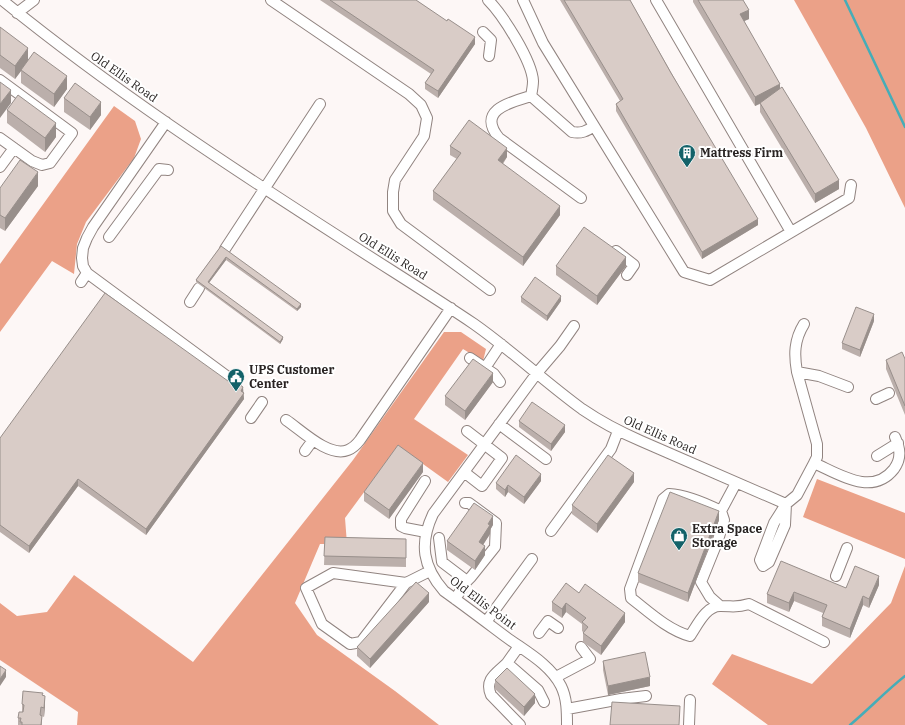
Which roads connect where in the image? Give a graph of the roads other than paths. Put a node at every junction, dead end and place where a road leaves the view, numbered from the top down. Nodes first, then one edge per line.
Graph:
1 (34, 0) edge
2 (271, 0) edge
3 (488, 0) edge
4 (523, 0) edge
5 (656, 0) edge
6 (2, 3) edge
7 (18, 13) junction
8 (483, 32) dead end
9 (489, 56) dead end
10 (0, 80) edge
11 (531, 96) junction
12 (320, 104) dead end
13 (166, 122) junction
14 (594, 126) junction
15 (0, 138) edge
16 (14, 148) junction
17 (0, 167) edge
18 (168, 170) dead end
19 (851, 185) dead end
20 (264, 188) junction
21 (581, 198) dead end
22 (791, 232) junction
23 (109, 237) dead end
24 (606, 244) edge
25 (225, 249) edge
26 (627, 275) dead end
27 (199, 288) dead end
28 (490, 290) dead end
29 (190, 302) dead end
30 (451, 308) junction
31 (804, 324) dead end
32 (574, 326) dead end
33 (501, 344) junction
34 (470, 358) dead end
35 (485, 368) junction
36 (796, 372) junction
37 (537, 373) junction
38 (228, 377) dead end
39 (500, 382) dead end
40 (848, 387) dead end
41 (889, 393) dead end
42 (876, 399) dead end
43 (262, 402) dead end
44 (251, 418) dead end
45 (286, 420) dead end
46 (499, 424) junction
47 (467, 431) dead end
48 (618, 431) junction
49 (314, 440) junction
50 (484, 445) junction
51 (305, 451) dead end
52 (877, 456) dead end
53 (546, 459) dead end
54 (814, 463) junction
55 (464, 472) junction
56 (425, 481) dead end
57 (736, 483) junction
58 (465, 503) dead end
59 (786, 504) junction
60 (721, 512) junction
61 (551, 531) dead end
62 (426, 532) junction
63 (439, 538) dead end
64 (847, 548) dead end
65 (532, 559) dead end
66 (430, 571) junction
67 (836, 576) dead end
68 (467, 581) junction
69 (406, 582) junction
70 (455, 598) junction
71 (719, 605) junction
72 (486, 622) junction
73 (558, 628) dead end
74 (539, 633) dead end
75 (824, 642) dead end
76 (519, 646) junction
77 (581, 647) dead end
78 (507, 664) junction
79 (556, 677) junction
80 (646, 696) dead end
81 (690, 700) dead end
82 (544, 702) dead end
83 (567, 710) junction
84 (520, 725) edge
85 (567, 725) edge
86 (689, 725) edge

1 - 7 street
2 - 28 street
3 - 11 street
4 - 14 street
5 - 22 street
6 - 7 street, Old Ellis Road
7 - 13 street, Old Ellis Road
8 - 9 street
10 - 16 street
11 - 14 street
11 - 21 street
12 - 20 street
13 - 20 street, Old Ellis Road
13 - 38 street
14 - 22 street
15 - 16 street
16 - 17 street
18 - 23 street
19 - 22 street
20 - 25 street
20 - 30 street, Old Ellis Road
24 - 26 street
27 - 29 street
30 - 33 street, Old Ellis Road
30 - 49 street
31 - 36 street
32 - 37 street, Old Ellis Point
33 - 35 street
33 - 37 street, Old Ellis Road
34 - 35 street
35 - 39 street
36 - 40 street
36 - 54 street
37 - 46 street, Old Ellis Point
37 - 48 street, Old Ellis Road
41 - 42 street
43 - 44 street
45 - 49 street
46 - 50 street, Old Ellis Point
46 - 53 street
47 - 50 street
48 - 57 street, Old Ellis Road
48 - 61 street
49 - 51 street
50 - 55 street, Old Ellis Point
50 - 55 street
52 - 54 street
54 - 59 street
55 - 62 street, Old Ellis Point
56 - 62 street
57 - 59 street, Old Ellis Road
57 - 60 street
58 - 68 street
59 - 59 street
60 - 71 street
60 - 71 street
62 - 66 street, Old Ellis Point
63 - 68 street
64 - 67 street
65 - 72 street
66 - 69 street
66 - 70 street, Old Ellis Point
68 - 70 street
69 - 69 street
70 - 72 street, Old Ellis Point
71 - 75 street
72 - 76 street, Old Ellis Point
73 - 74 street
76 - 78 street
76 - 79 street, Old Ellis Point
77 - 79 street
78 - 82 street
78 - 84 street
79 - 83 street, Old Ellis Point
80 - 83 street
81 - 86 street
83 - 85 street, Old Ellis Point

